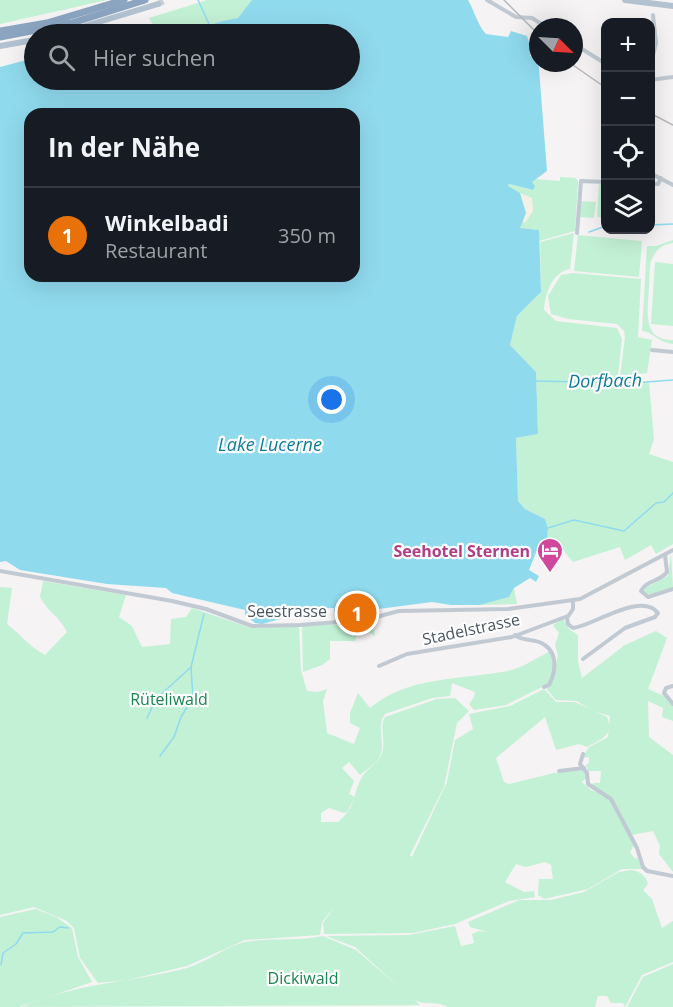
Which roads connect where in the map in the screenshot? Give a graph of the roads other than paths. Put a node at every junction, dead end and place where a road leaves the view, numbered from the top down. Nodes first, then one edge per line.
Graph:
1 (124, 0) edge
2 (145, 0) edge
3 (487, 0) edge
4 (625, 0) edge
5 (158, 4) dead end
6 (673, 6) edge
7 (653, 15) dead end
8 (532, 18) edge
9 (653, 18) edge
10 (41, 24) edge
11 (67, 24) edge
12 (93, 24) edge
13 (24, 27) edge
14 (0, 31) edge
15 (24, 32) edge
16 (0, 37) edge
17 (24, 42) edge
18 (0, 46) edge
19 (583, 50) edge
20 (601, 61) edge
21 (673, 77) edge
22 (655, 79) edge
23 (655, 175) edge
24 (661, 178) junction
25 (601, 182) edge
26 (655, 184) edge
27 (673, 184) edge
28 (577, 233) dead end
29 (652, 350) dead end
30 (673, 352) edge
31 (673, 550) edge
32 (665, 555) junction
33 (0, 571) edge
34 (673, 589) edge
35 (573, 600) junction
36 (569, 616) junction
37 (515, 635) junction
38 (583, 659) dead end
39 (379, 666) dead end
40 (673, 686) edge
41 (544, 687) dead end
42 (673, 704) edge
43 (583, 754) dead end
44 (585, 768) junction
45 (559, 771) dead end
46 (673, 876) edge

1 - 10 highway
2 - 11 highway
3 - 8 street
4 - 6 main road
5 - 12 main road
7 - 9 street
13 - 14 highway
15 - 16 highway
17 - 18 main road
19 - 20 street
21 - 22 street
23 - 24 street
24 - 26 street
24 - 27 street
25 - 28 street
29 - 30 street
31 - 32 street
32 - 34 street
32 - 35 street
33 - 35 street, Seestrasse
35 - 36 street
36 - 37 street, Stadelstrasse
36 - 38 street
37 - 39 street, Stadelstrasse
37 - 41 street
40 - 42 street
43 - 44 street
44 - 45 street
44 - 46 street

